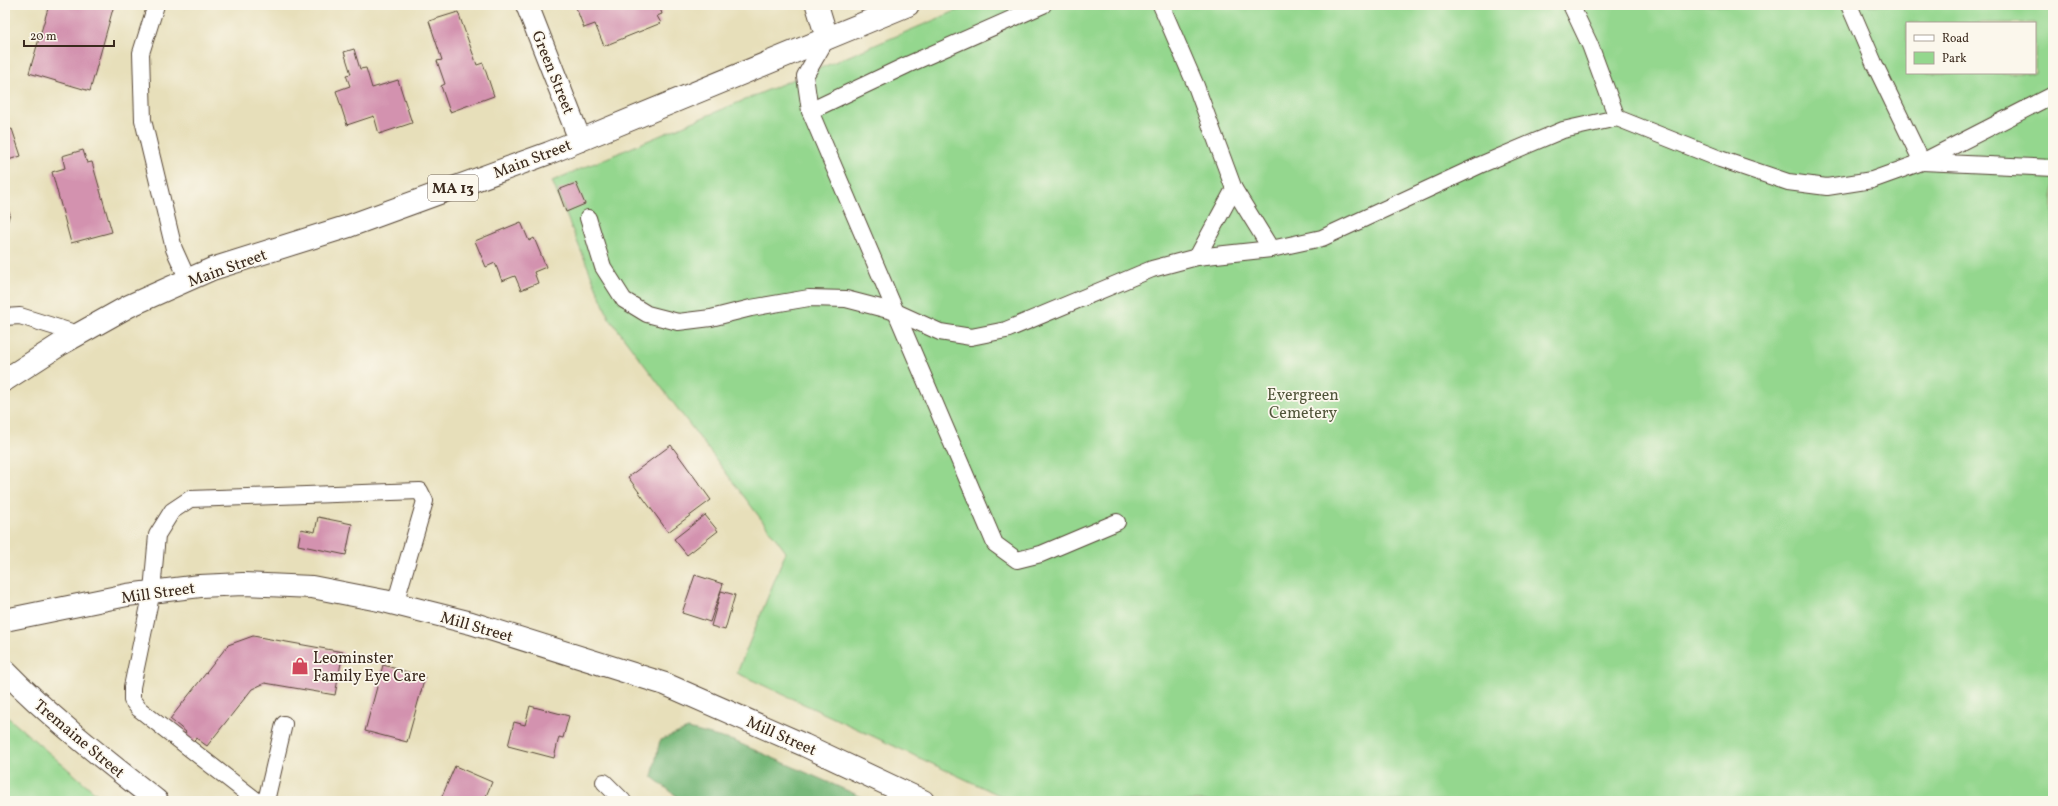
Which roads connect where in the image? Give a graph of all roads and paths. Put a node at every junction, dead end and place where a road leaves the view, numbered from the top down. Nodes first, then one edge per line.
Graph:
1 (156, 5) edge
2 (527, 5) edge
3 (817, 5) edge
4 (908, 5) edge
5 (1043, 5) edge
6 (1161, 5) edge
7 (1571, 5) edge
8 (1849, 5) edge
9 (827, 38) junction
10 (2053, 95) edge
11 (810, 111) junction
12 (1617, 118) junction
13 (580, 140) junction
14 (1922, 162) junction
15 (2053, 168) edge
16 (1234, 189) junction
17 (588, 218) dead end
18 (1271, 249) junction
19 (1197, 257) junction
20 (188, 280) junction
21 (896, 312) junction
22 (5, 317) edge
23 (78, 334) junction
24 (5, 380) edge
25 (1117, 522) dead end
26 (152, 591) junction
27 (395, 604) junction
28 (5, 620) edge
29 (5, 671) edge
30 (284, 724) dead end
31 (604, 782) dead end
32 (157, 801) edge
33 (257, 801) edge
34 (266, 801) edge
35 (623, 801) edge
36 (923, 801) edge

1 - 20 lane
2 - 13 main road, Green Street
3 - 9 main road
4 - 9 main road, Main Street / MA 13
5 - 11 lane
6 - 16 lane
7 - 12 lane
8 - 14 lane
9 - 11 lane
9 - 13 main road, Main Street / MA 13
10 - 14 lane
11 - 21 lane
12 - 14 lane
12 - 18 lane
13 - 20 main road, Main Street / MA 13
14 - 15 lane
16 - 18 lane
16 - 19 lane
17 - 21 lane
18 - 19 lane
19 - 21 lane
20 - 23 main road, Main Street / MA 13
21 - 25 lane
22 - 23 lane
23 - 24 main road, Main Street / MA 13
26 - 27 main road, Mill Street
26 - 27 lane
26 - 28 main road, Mill Street
26 - 33 lane
27 - 36 main road, Mill Street
29 - 32 main road, Tremaine Street
30 - 34 lane
31 - 35 lane

